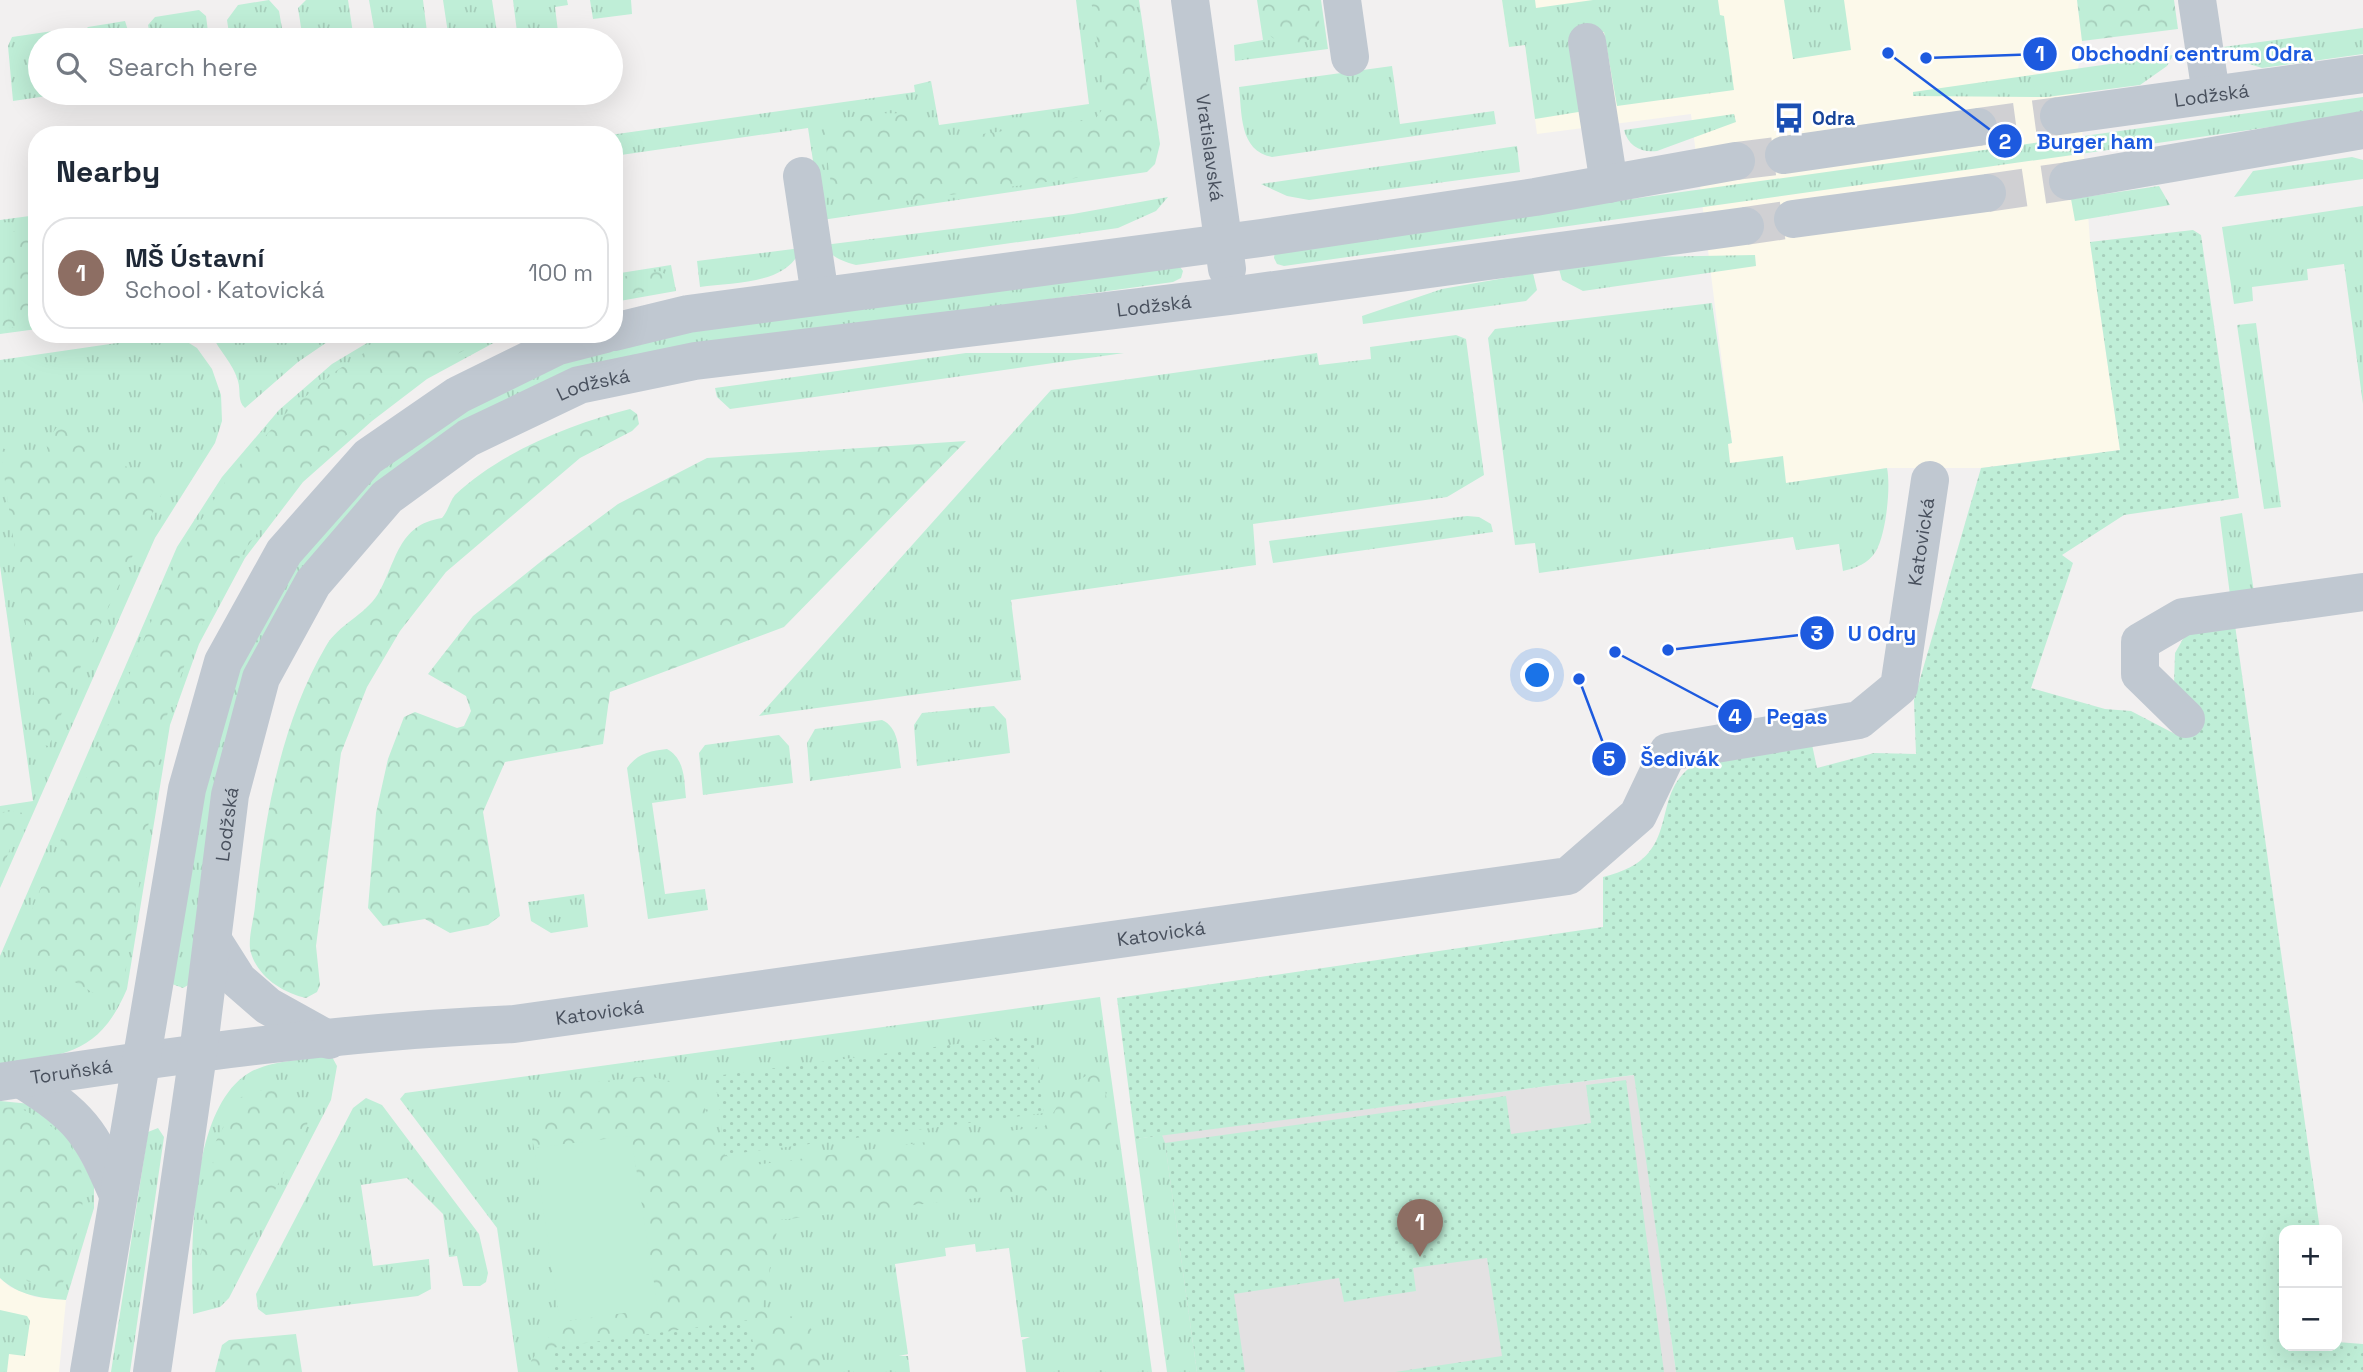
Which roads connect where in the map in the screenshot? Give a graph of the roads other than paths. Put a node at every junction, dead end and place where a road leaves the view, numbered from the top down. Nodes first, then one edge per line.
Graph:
1 (1190, 0) edge
2 (1342, 0) edge
3 (2197, 0) edge
4 (1587, 42) dead end
5 (1350, 57) dead end
6 (2363, 74) edge
7 (2211, 94) junction
8 (2059, 116) tunnel mouth
9 (1978, 127) tunnel mouth
10 (2363, 130) edge
11 (1784, 155) tunnel mouth
12 (1736, 161) tunnel mouth
13 (802, 176) dead end
14 (2068, 181) tunnel mouth
15 (1609, 184) junction
16 (1987, 192) tunnel mouth
17 (1793, 219) tunnel mouth
18 (1745, 226) tunnel mouth
19 (1223, 243) junction
20 (820, 296) junction
21 (1230, 296) junction
22 (623, 330) edge
23 (570, 343) edge
24 (1930, 480) dead end
25 (2363, 592) edge
26 (2186, 719) dead end
27 (212, 939) junction
28 (329, 1040) junction
29 (198, 1054) junction
30 (141, 1060) junction
31 (10, 1080) edge
32 (118, 1195) junction
33 (89, 1372) edge
34 (152, 1372) edge

1 - 19 street, Vratislavská
2 - 5 street
3 - 7 street
4 - 15 street
6 - 7 street, Lodžská
7 - 8 street, Lodžská
9 - 11 street
10 - 14 street
12 - 15 street
13 - 20 street
15 - 19 street
16 - 17 street
18 - 21 street, Lodžská
19 - 20 street
19 - 21 street, Vratislavská
20 - 22 street
21 - 27 street, Lodžská
23 - 30 street
24 - 28 street, Katovická
25 - 26 street
27 - 28 street
27 - 29 street, Lodžská
28 - 29 street, Katovická
29 - 30 street, Katovická
29 - 34 street, Lodžská
30 - 31 street, Toruňská
30 - 32 street
31 - 32 street
32 - 33 street

